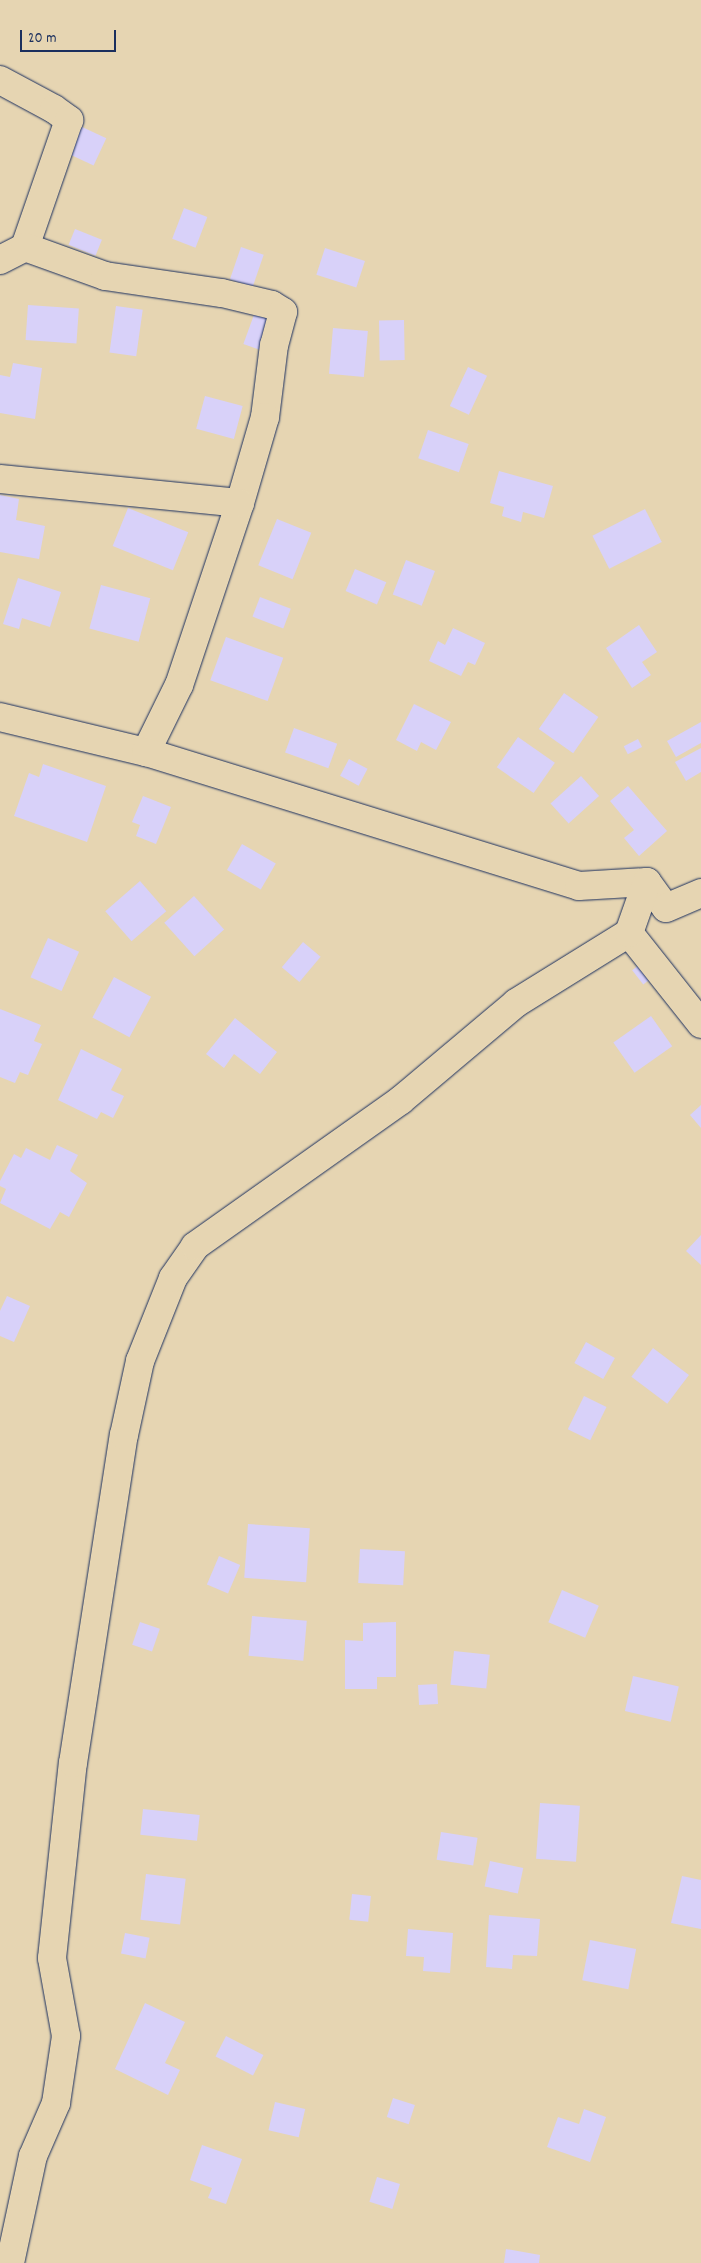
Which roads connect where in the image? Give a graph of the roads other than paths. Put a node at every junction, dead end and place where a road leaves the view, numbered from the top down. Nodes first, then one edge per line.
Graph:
1 (0, 80) edge
2 (25, 247) junction
3 (0, 260) edge
4 (0, 479) edge
5 (240, 503) junction
6 (4, 715) edge
7 (146, 752) junction
8 (646, 882) junction
9 (701, 893) edge
10 (629, 933) junction
11 (701, 1024) edge
12 (10, 2263) edge

1 - 2 street
2 - 3 street
2 - 5 street
4 - 5 street
5 - 7 street
6 - 7 street
7 - 8 street
8 - 9 street
8 - 10 street
10 - 11 street
10 - 12 street

